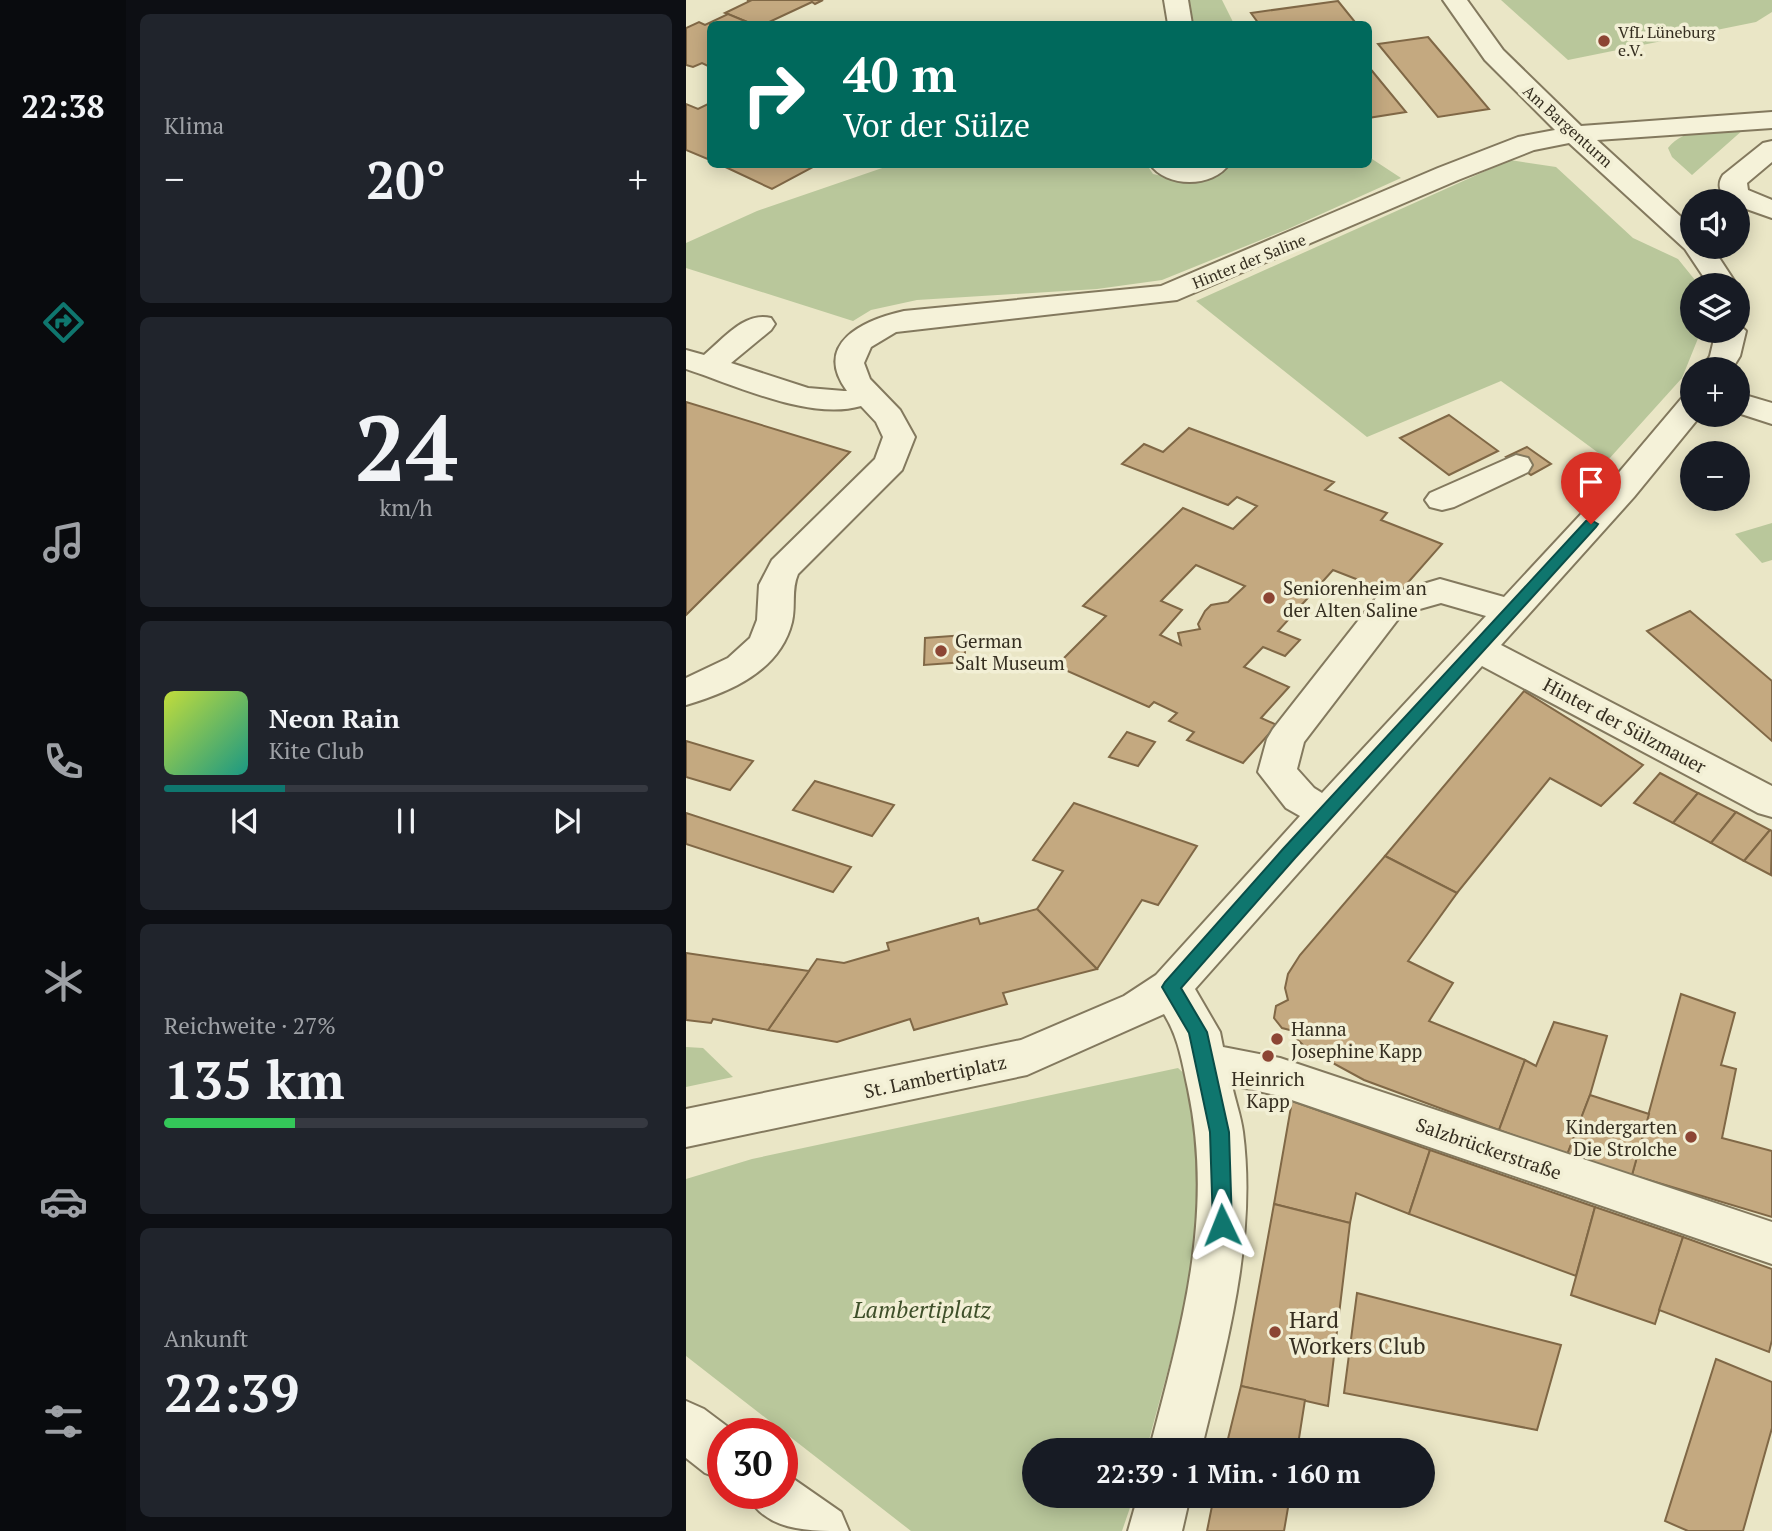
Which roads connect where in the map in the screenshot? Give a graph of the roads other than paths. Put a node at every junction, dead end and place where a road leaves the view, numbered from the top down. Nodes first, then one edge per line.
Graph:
1 (1176, 0) edge
2 (1455, 0) edge
3 (1180, 21) edge
4 (1770, 123) edge
5 (1576, 134) junction
6 (1772, 149) edge
7 (1168, 168) edge
8 (1211, 168) edge
9 (1772, 210) edge
10 (1680, 231) edge
11 (760, 324) dead end
12 (697, 362) edge
13 (866, 395) junction
14 (1750, 406) edge
15 (1772, 414) edge
16 (1680, 420) edge
17 (1517, 465) dead end
18 (1442, 500) dead end
19 (1510, 613) junction
20 (1478, 648) junction
21 (686, 692) edge
22 (1772, 803) edge
23 (1326, 813) junction
24 (1171, 987) junction
25 (1205, 1063) junction
26 (686, 1128) edge
27 (1772, 1243) edge
28 (686, 1426) edge
29 (1178, 1438) edge
30 (707, 1442) edge
31 (1161, 1508) edge
32 (793, 1509) edge
33 (822, 1531) edge
34 (1155, 1531) edge

1 - 3 street
2 - 5 street, Am Bargenturm
4 - 5 street, Hinter der Saline
5 - 10 street, Am Bargenturm
5 - 13 street, Hinter der Saline
6 - 9 street
7 - 8 street
11 - 12 street
12 - 13 street
13 - 21 street, Hinter der Saline
14 - 15 street
16 - 19 street, St. Lambertiplatz
17 - 18 street
19 - 20 street, St. Lambertiplatz
19 - 23 street
20 - 22 street, Hinter der Sülzmauer
20 - 23 street, St. Lambertiplatz
23 - 24 street, St. Lambertiplatz
24 - 25 street
24 - 26 street, St. Lambertiplatz
25 - 27 street, Salzbrückerstraße
25 - 29 street
28 - 30 street
31 - 34 street
32 - 33 street

